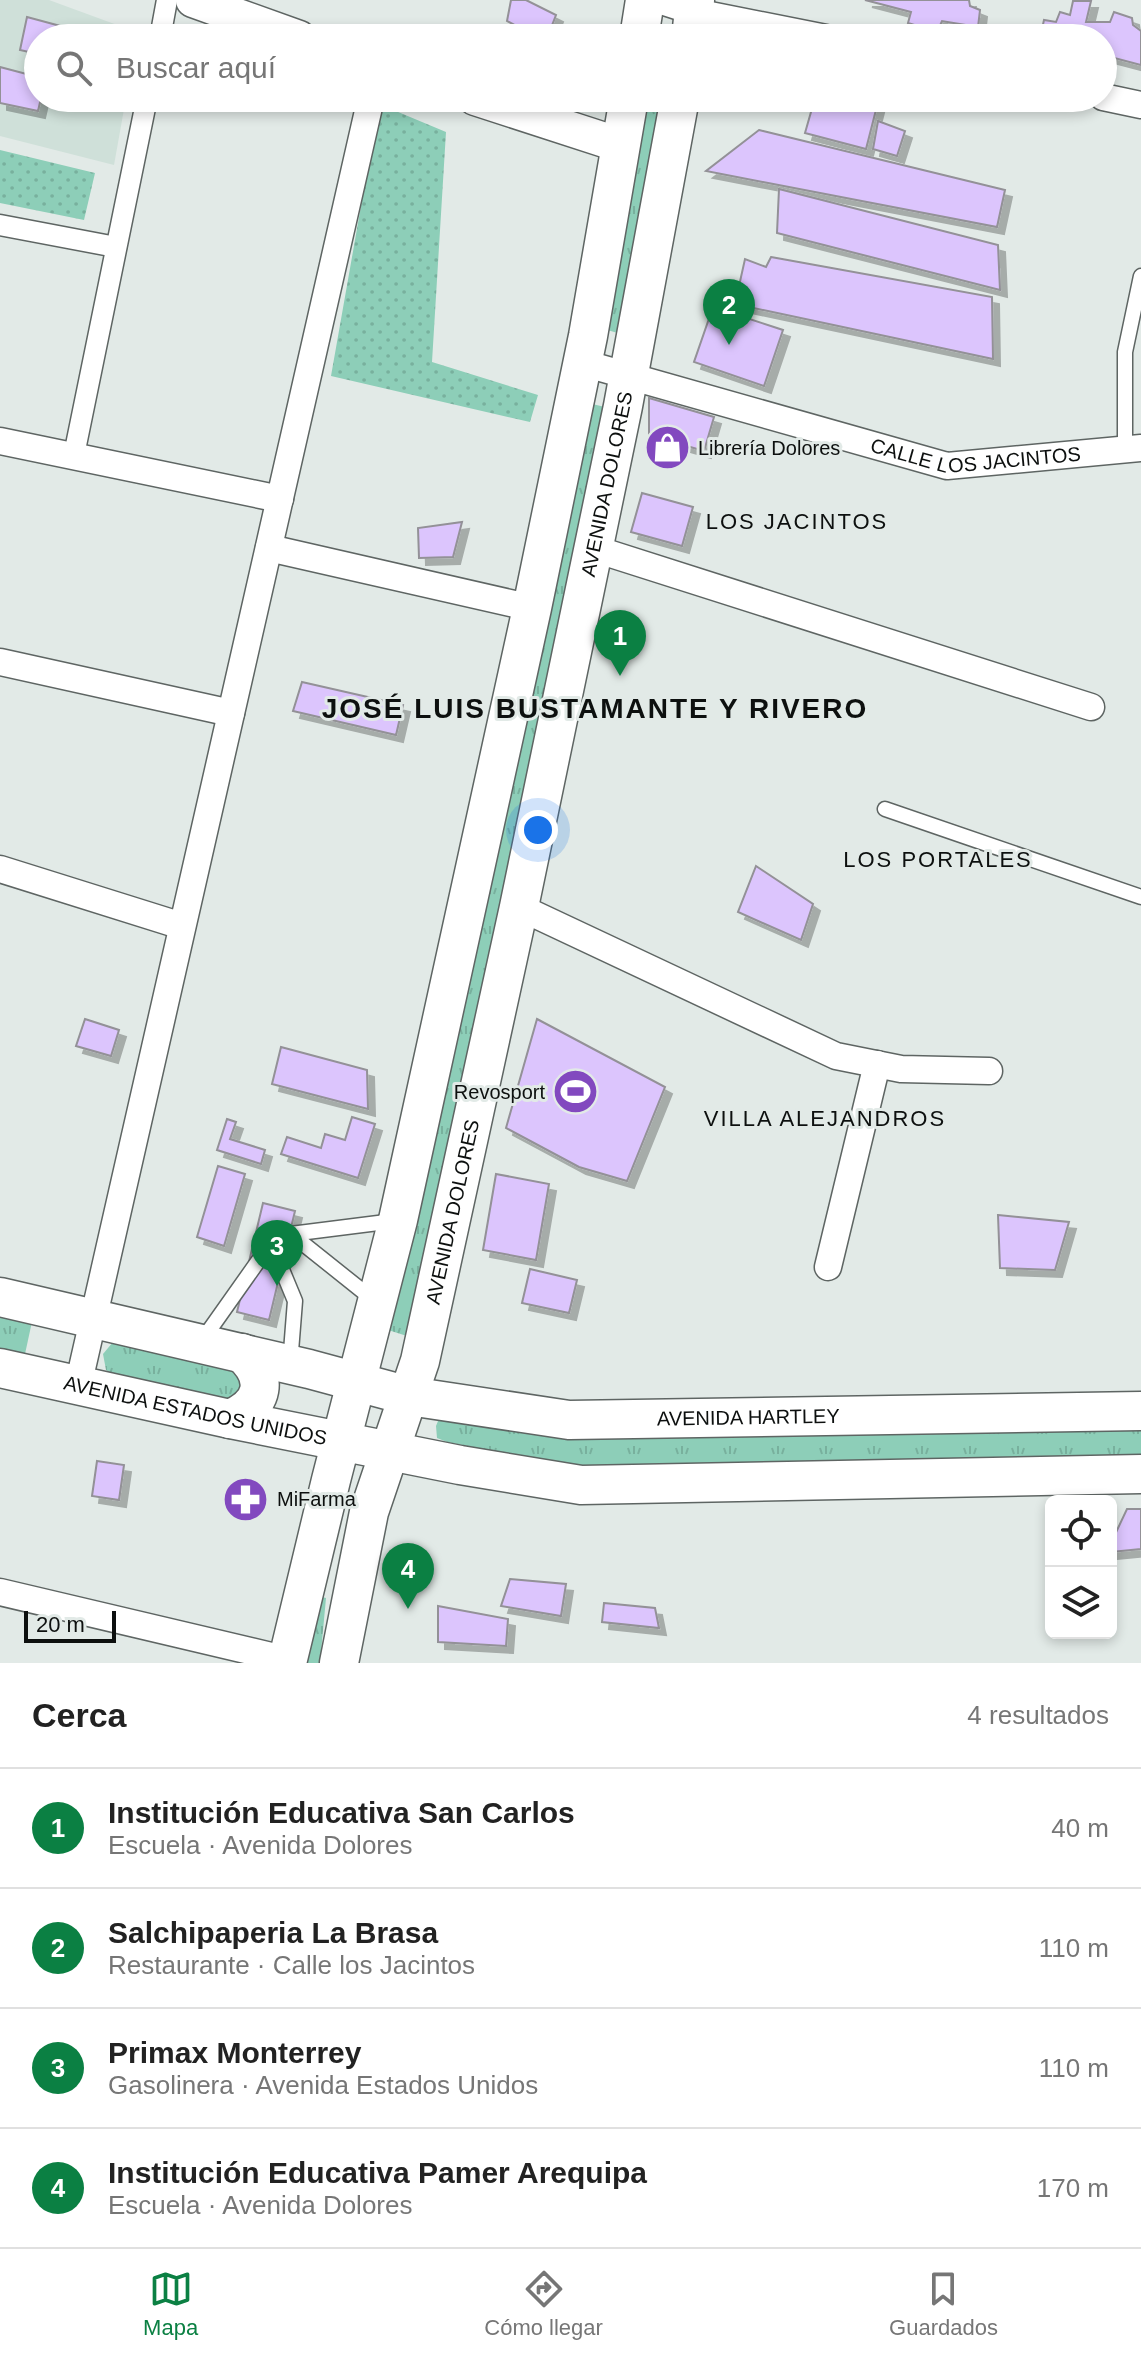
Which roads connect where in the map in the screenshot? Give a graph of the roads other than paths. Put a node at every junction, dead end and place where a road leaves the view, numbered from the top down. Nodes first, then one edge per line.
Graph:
1 (167, 0) edge
2 (193, 0) edge
3 (645, 0) edge
4 (658, 0) edge
5 (694, 17) edge
6 (163, 24) edge
7 (260, 24) edge
8 (641, 24) edge
9 (738, 24) edge
10 (1117, 100) edge
11 (1141, 105) edge
12 (144, 112) edge
13 (368, 112) edge
14 (518, 112) edge
15 (626, 112) edge
16 (677, 112) edge
17 (620, 145) junction
18 (0, 225) edge
19 (116, 247) junction
20 (1141, 276) edge
21 (583, 363) junction
22 (629, 375) junction
23 (0, 441) edge
24 (1133, 449) edge
25 (74, 455) junction
26 (280, 499) junction
27 (269, 548) junction
28 (592, 548) junction
29 (532, 608) junction
30 (0, 662) edge
31 (1091, 707) dead end
32 (231, 713) junction
33 (885, 809) dead end
34 (0, 869) edge
35 (1141, 897) edge
36 (519, 907) junction
37 (182, 926) junction
38 (877, 1064) junction
39 (989, 1071) dead end
40 (398, 1220) junction
41 (291, 1234) junction
42 (271, 1243) junction
43 (828, 1267) dead end
44 (0, 1297) edge
45 (377, 1303) junction
46 (93, 1319) junction
47 (200, 1344) junction
48 (242, 1353) junction
49 (290, 1365) junction
50 (0, 1368) edge
51 (357, 1382) junction
52 (78, 1386) junction
53 (409, 1396) junction
54 (1141, 1411) edge
55 (230, 1419) junction
56 (342, 1439) junction
57 (390, 1450) junction
58 (1141, 1474) edge
59 (0, 1592) edge
60 (288, 1662) edge
61 (339, 1663) edge

1 - 6 street
2 - 7 street
3 - 8 main road
4 - 5 street
5 - 9 street
10 - 11 street
12 - 19 street
13 - 26 street
14 - 17 street
15 - 17 main road
16 - 22 main road, AVENIDA DOLORES
17 - 21 main road
18 - 19 street
19 - 25 street
20 - 24 lane
21 - 22 street, CALLE LOS JACINTOS
21 - 29 main road
22 - 24 street, CALLE LOS JACINTOS
22 - 28 main road, AVENIDA DOLORES
23 - 25 street
25 - 26 street
26 - 27 street
27 - 29 street
27 - 32 street
28 - 31 street
28 - 36 main road, AVENIDA DOLORES
29 - 40 main road
30 - 32 street
32 - 37 street
33 - 35 lane
34 - 37 street
36 - 38 street
36 - 53 main road, AVENIDA DOLORES
37 - 46 street
38 - 39 street
38 - 43 street
40 - 41 lane
40 - 45 main road
41 - 42 lane
41 - 45 lane
42 - 47 lane
42 - 49 lane
44 - 46 main road
45 - 51 main road
46 - 47 main road
46 - 52 street
47 - 48 main road
48 - 49 main road
48 - 55 main road
49 - 51 main road
50 - 52 main road, AVENIDA ESTADOS UNIDOS
51 - 53 main road, AVENIDA HARTLEY
51 - 56 main road
52 - 55 main road, AVENIDA ESTADOS UNIDOS
53 - 54 main road, AVENIDA HARTLEY
53 - 57 main road, AVENIDA DOLORES
55 - 56 main road, AVENIDA ESTADOS UNIDOS
56 - 57 main road, AVENIDA ESTADOS UNIDOS
56 - 60 main road
57 - 58 main road
57 - 61 main road, AVENIDA DOLORES
59 - 60 street

